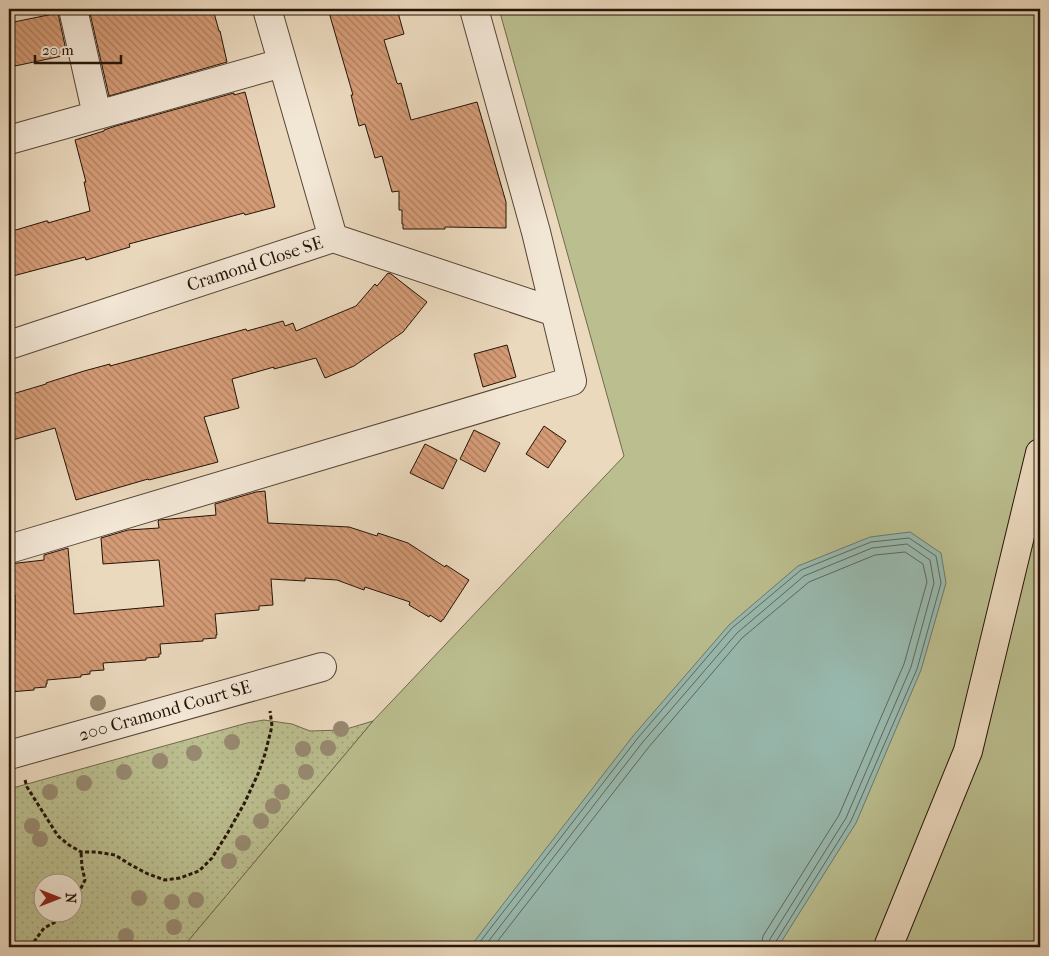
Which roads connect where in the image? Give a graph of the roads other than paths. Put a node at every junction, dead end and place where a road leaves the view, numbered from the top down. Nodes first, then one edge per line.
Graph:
1 (73, 9) edge
2 (266, 9) edge
3 (474, 9) edge
4 (282, 63) junction
5 (97, 115) junction
6 (9, 140) edge
7 (333, 238) junction
8 (555, 312) junction
9 (9, 345) edge
10 (1040, 453) edge
11 (9, 549) edge
12 (322, 667) dead end
13 (14, 754) edge
14 (888, 947) edge

1 - 5 street
2 - 4 street, Cramond Close SE
3 - 8 street
4 - 5 street
4 - 7 street, Cramond Close SE
5 - 6 street
7 - 8 street
7 - 9 street, Cramond Close SE
8 - 11 street
10 - 14 highway
12 - 13 street, 200 Cramond Court SE

